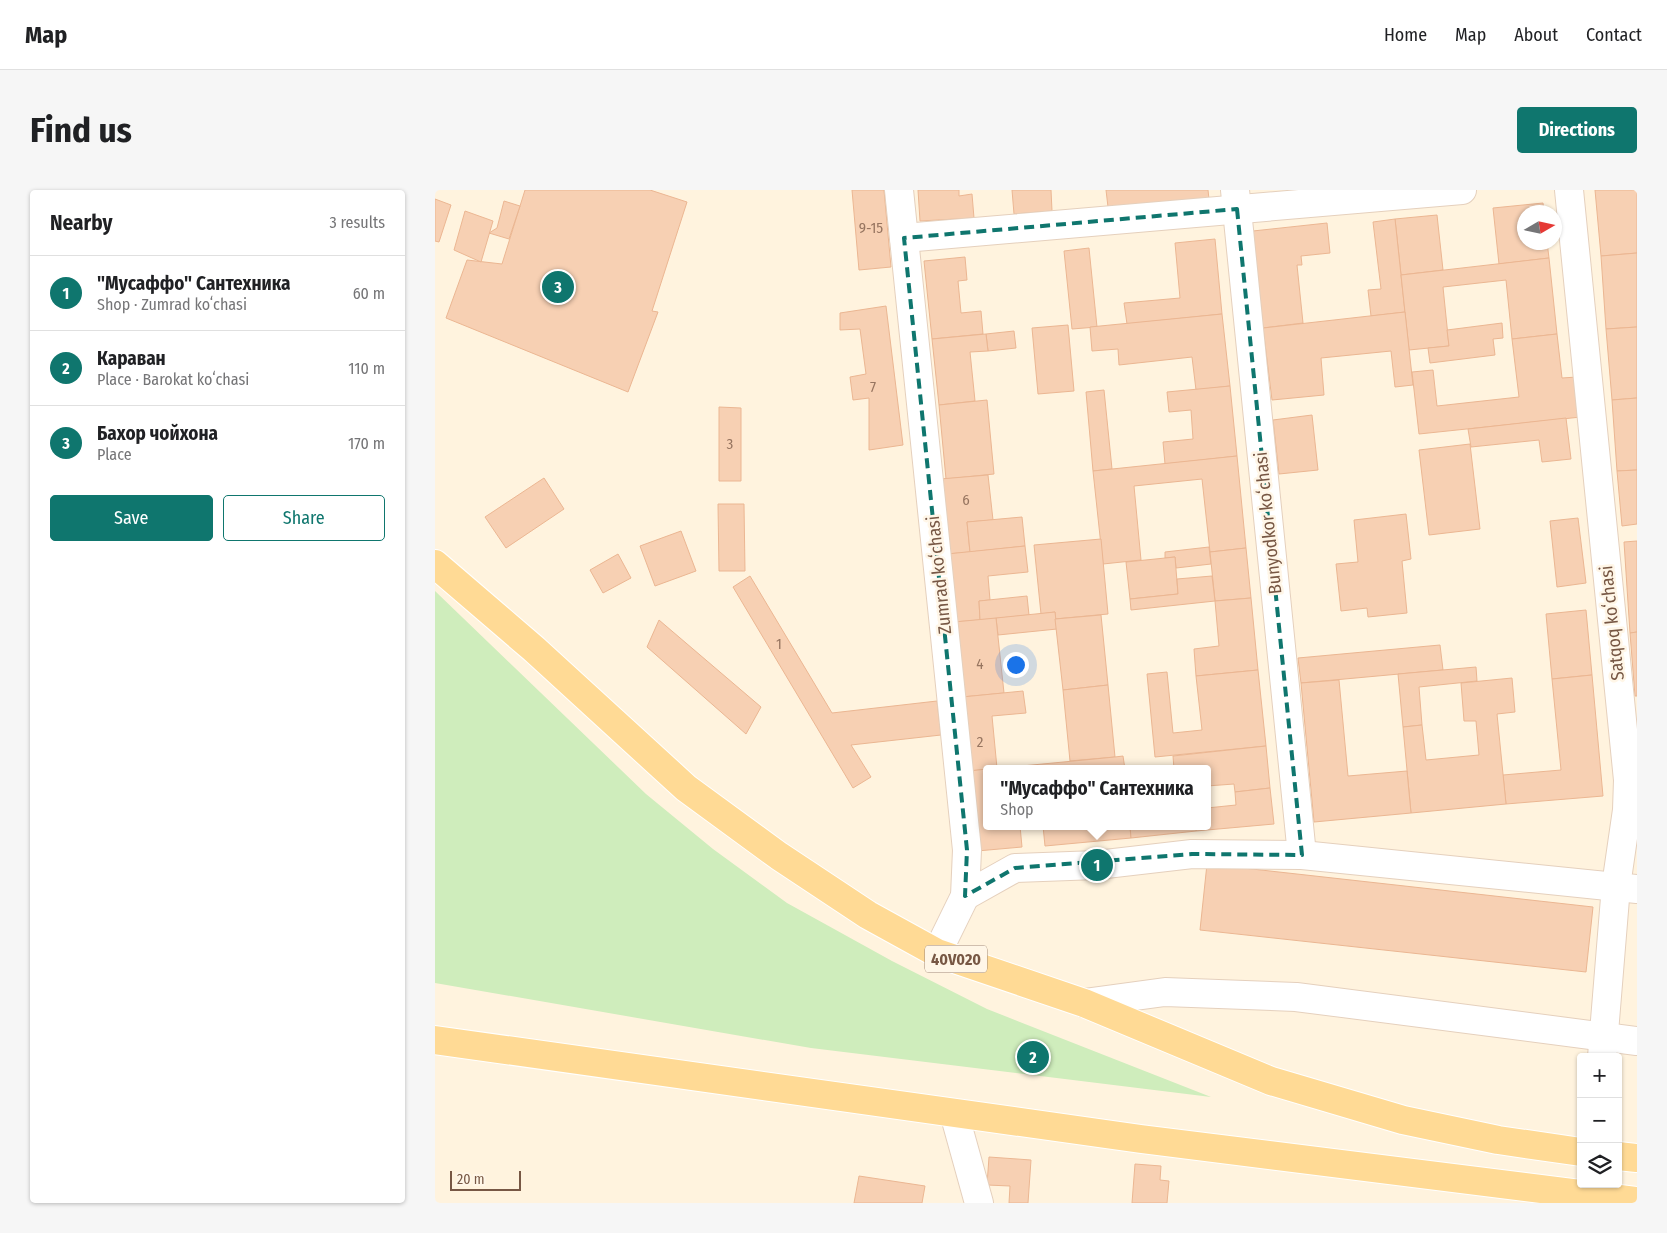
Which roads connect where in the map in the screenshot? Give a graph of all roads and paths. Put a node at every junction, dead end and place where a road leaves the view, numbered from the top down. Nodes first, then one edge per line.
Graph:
1 (899, 190) edge
2 (1462, 190) edge
3 (1569, 190) edge
4 (1236, 199) edge
5 (904, 238) junction
6 (435, 564) edge
7 (1632, 809) edge
8 (1302, 855) junction
9 (1627, 888) edge
10 (965, 896) junction
11 (937, 953) junction
12 (1084, 1003) junction
13 (435, 1040) edge
14 (1637, 1041) edge
15 (1602, 1046) edge
16 (954, 1113) junction
17 (1577, 1151) edge
18 (1622, 1156) edge
19 (1637, 1158) edge
20 (1582, 1199) edge
21 (1637, 1202) edge
22 (979, 1203) edge

1 - 5 street, Zumrad koʻchasi
2 - 4 street
3 - 7 street, Satqoq koʻchasi
4 - 5 street
4 - 8 street, Bunyodkor koʻchasi
5 - 10 street, Zumrad koʻchasi
6 - 11 main road, 40V020
7 - 9 street, Satqoq koʻchasi
8 - 9 street
8 - 10 street
9 - 15 street, Satqoq koʻchasi
10 - 11 street, Zumrad koʻchasi
11 - 12 main road, 40V020
12 - 15 street
12 - 17 main road, 40V020
13 - 16 main road
14 - 15 street
16 - 20 main road
16 - 22 street
18 - 19 main road
20 - 21 main road

